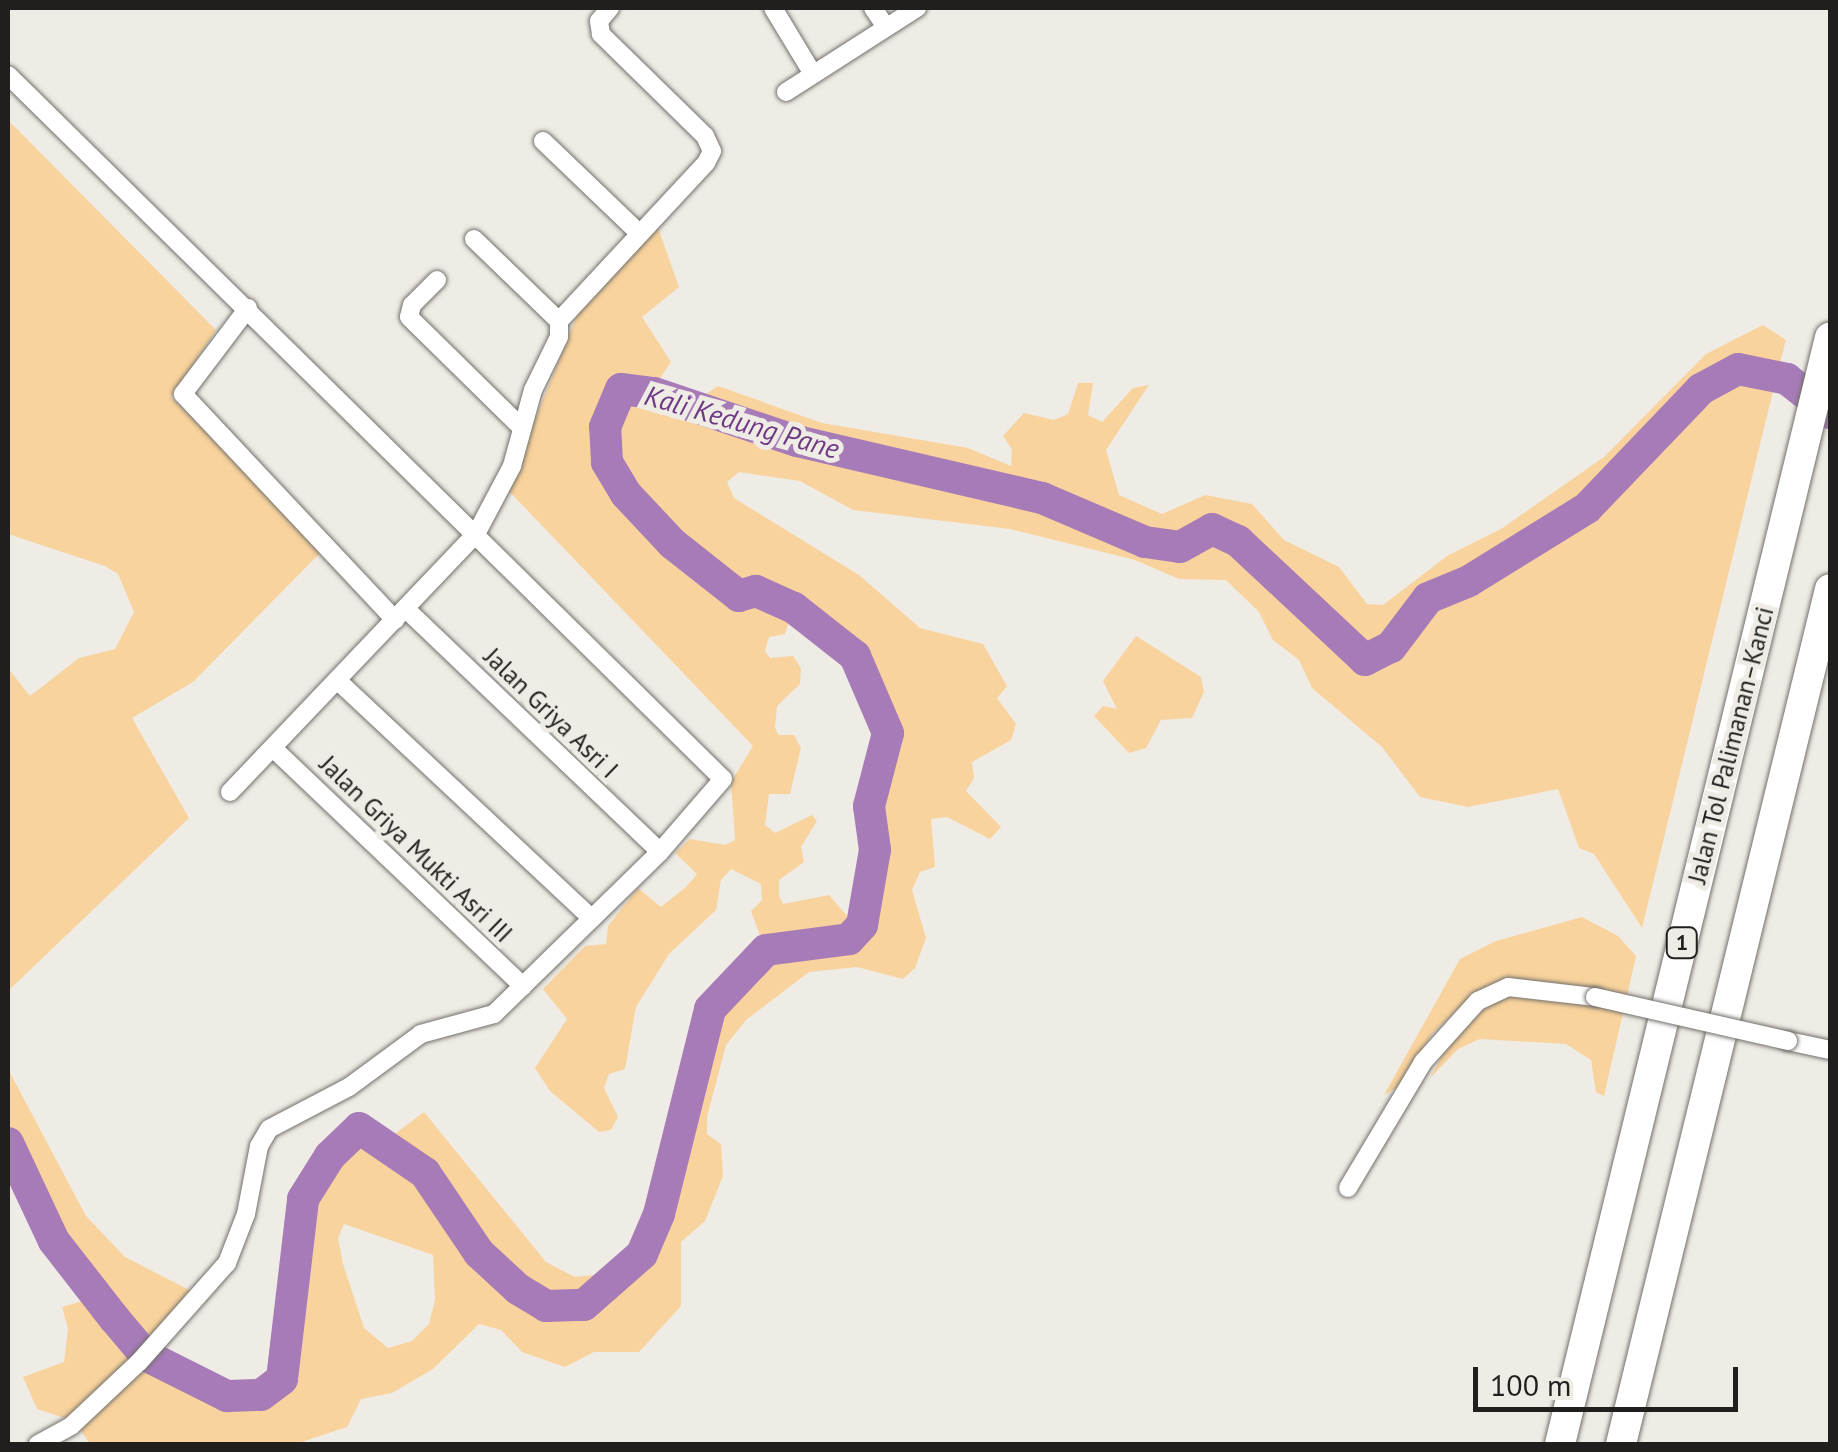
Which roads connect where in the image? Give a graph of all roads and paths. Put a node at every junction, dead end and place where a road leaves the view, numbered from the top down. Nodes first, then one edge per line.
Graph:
1 (610, 8) edge
2 (772, 8) edge
3 (873, 8) edge
4 (917, 8) edge
5 (886, 28) junction
6 (813, 74) junction
7 (8, 75) edge
8 (786, 92) dead end
9 (543, 141) dead end
10 (640, 233) junction
11 (474, 239) dead end
12 (437, 280) dead end
13 (248, 308) junction
14 (559, 321) junction
15 (1830, 337) edge
16 (522, 427) junction
17 (476, 534) junction
18 (1830, 589) edge
19 (401, 615) junction
20 (337, 680) junction
21 (274, 749) junction
22 (230, 792) dead end
23 (660, 852) junction
24 (592, 919) junction
25 (523, 986) junction
26 (1830, 1050) edge
27 (1348, 1188) dead end
28 (38, 1444) edge
29 (1560, 1444) edge
30 (1621, 1444) edge

1 - 10 street
2 - 6 street
3 - 5 street
4 - 5 street
5 - 6 street
6 - 8 street
7 - 13 street
9 - 10 street
10 - 14 street
11 - 14 street
12 - 16 street
13 - 17 street
13 - 19 street, Jalan Griya Asri I
14 - 16 street
15 - 29 highway, Jalan Tol Palimanan–Kanci / 1
16 - 17 street
17 - 19 street
17 - 23 street
18 - 30 highway
19 - 20 street
19 - 23 street, Jalan Griya Asri I
20 - 21 street
20 - 24 street
21 - 22 street
21 - 25 street, Jalan Griya Mukti Asri III
23 - 24 street
24 - 25 street
25 - 28 street
26 - 27 street, bridge

